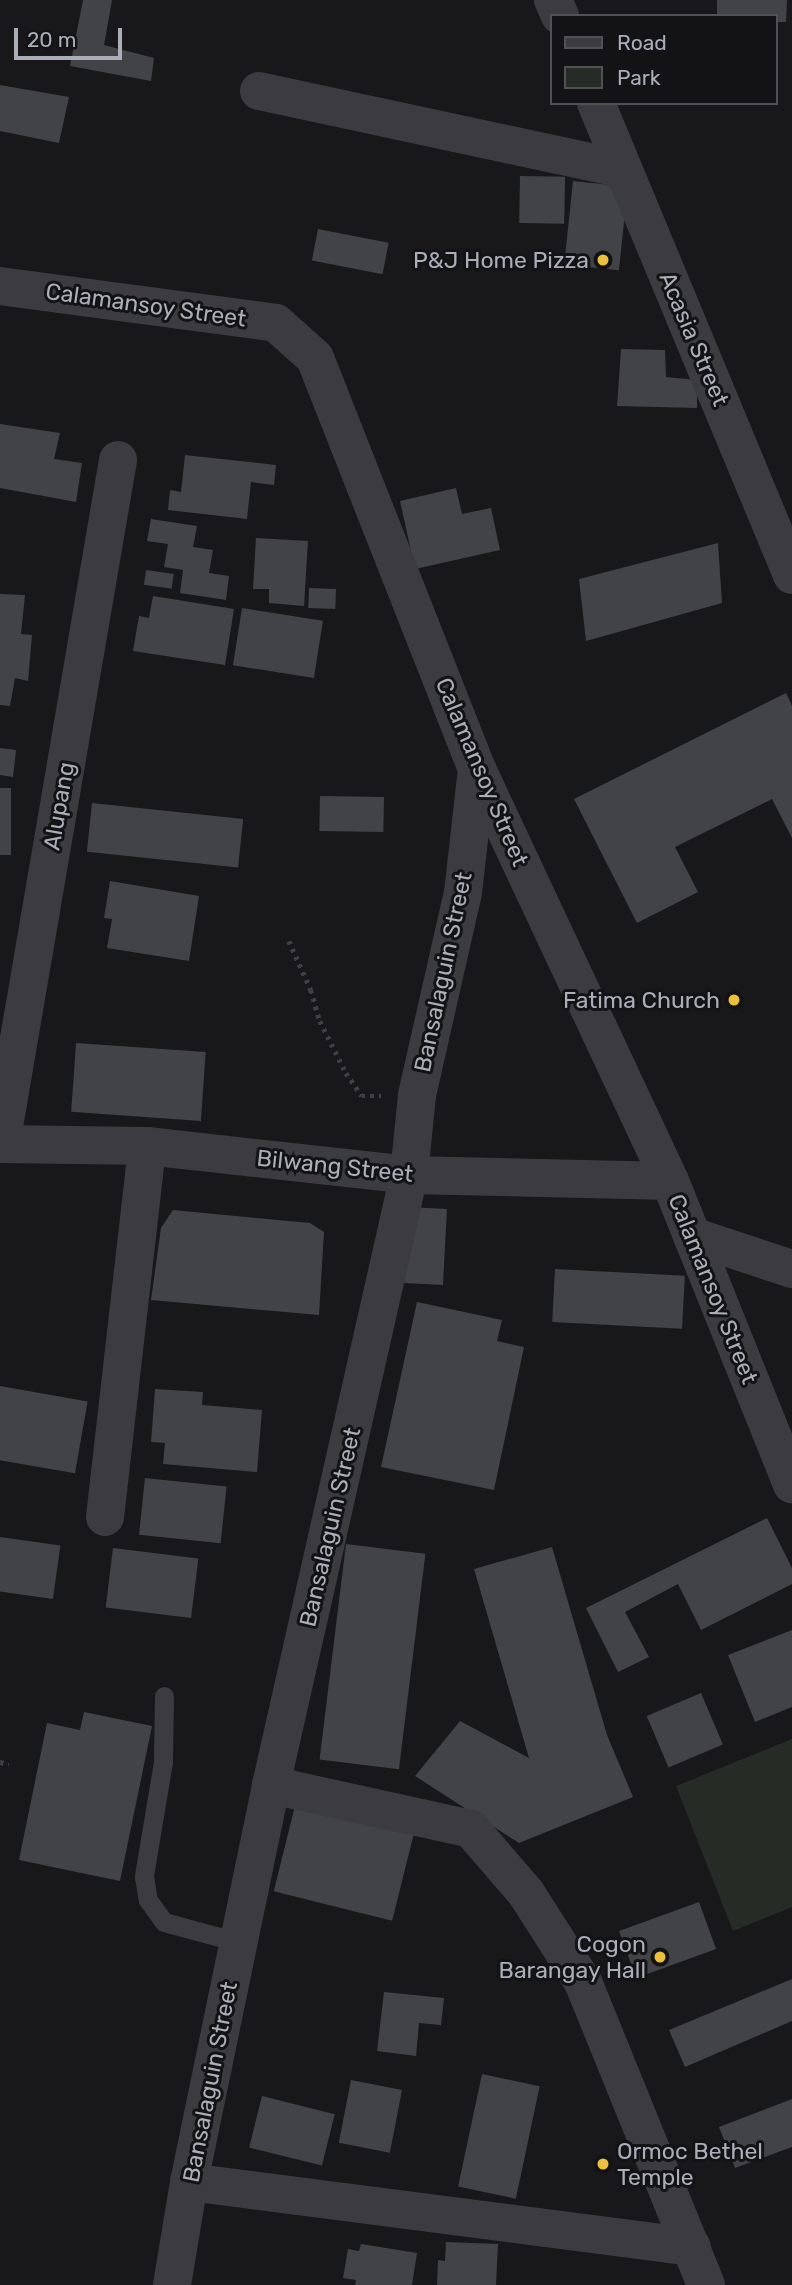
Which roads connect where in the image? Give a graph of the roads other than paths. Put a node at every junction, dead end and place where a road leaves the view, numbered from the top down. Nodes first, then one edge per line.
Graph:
1 (259, 91) dead end
2 (597, 105) edge
3 (622, 169) junction
4 (0, 286) edge
5 (118, 460) dead end
6 (792, 575) edge
7 (477, 768) junction
8 (0, 1144) edge
9 (147, 1146) junction
10 (0, 1152) edge
11 (409, 1175) junction
12 (670, 1181) junction
13 (692, 1236) junction
14 (792, 1269) edge
15 (792, 1484) edge
16 (105, 1517) dead end
17 (164, 1696) dead end
18 (271, 1785) junction
19 (238, 1942) junction
20 (189, 2182) junction
21 (692, 2247) junction
22 (172, 2285) edge
23 (706, 2285) edge

1 - 3 street
2 - 3 street, Acasia Street
3 - 6 street, Acasia Street
4 - 7 street, Calamansoy Street
5 - 8 street, Alupang
7 - 11 street, Bansalaguin Street
7 - 12 street, Calamansoy Street
8 - 9 street, Bilwang Street
8 - 10 lane, Alupang
9 - 11 street, Bilwang Street
9 - 16 street
11 - 12 street, Bilwang Street
11 - 18 street, Bansalaguin Street
12 - 13 street, Calamansoy Street
13 - 14 street
13 - 15 street, Calamansoy Street
17 - 19 lane
18 - 19 street, Bansalaguin Street
18 - 21 street
19 - 20 street, Bansalaguin Street
20 - 21 street
20 - 22 street, Bansalaguin Street
21 - 23 street

